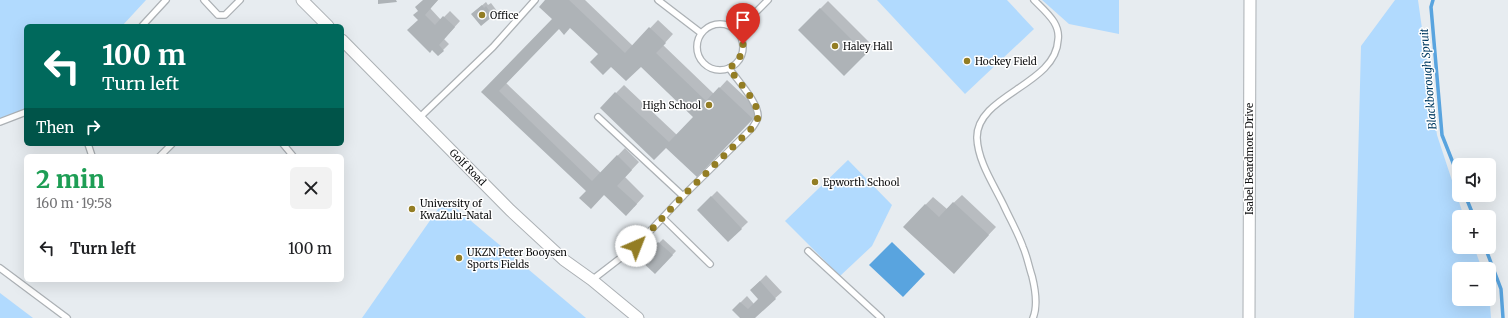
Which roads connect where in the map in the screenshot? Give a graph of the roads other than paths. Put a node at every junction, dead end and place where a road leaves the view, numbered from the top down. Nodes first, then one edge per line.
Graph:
1 (166, 0) edge
2 (204, 0) edge
3 (240, 0) edge
4 (535, 0) edge
5 (658, 0) edge
6 (768, 0) edge
7 (1034, 0) edge
8 (1250, 0) edge
9 (306, 1) edge
10 (144, 24) edge
11 (326, 24) edge
12 (737, 31) junction
13 (701, 33) junction
14 (344, 42) edge
15 (729, 68) junction
16 (24, 113) edge
17 (598, 117) dead end
18 (419, 118) junction
19 (0, 122) edge
20 (170, 146) edge
21 (285, 146) edge
22 (162, 154) edge
23 (292, 154) edge
24 (683, 196) junction
25 (663, 218) junction
26 (808, 251) dead end
27 (710, 264) dead end
28 (0, 268) edge
29 (592, 280) junction
30 (67, 318) edge
31 (638, 318) edge
32 (881, 318) edge
33 (1033, 318) edge
34 (1249, 318) edge

1 - 10 lane
2 - 3 lane
4 - 18 lane
5 - 13 lane
6 - 12 lane
7 - 33 lane
8 - 34 street, Isabel Beardmore Drive
9 - 11 street
12 - 13 lane
12 - 15 lane
13 - 15 lane
14 - 18 street, Golf Road
15 - 24 lane
16 - 19 lane
17 - 24 lane
18 - 29 street, Golf Road
20 - 22 lane
21 - 23 lane
24 - 25 lane
25 - 27 lane
25 - 29 lane
26 - 32 lane
28 - 30 lane
29 - 31 street, Golf Road

